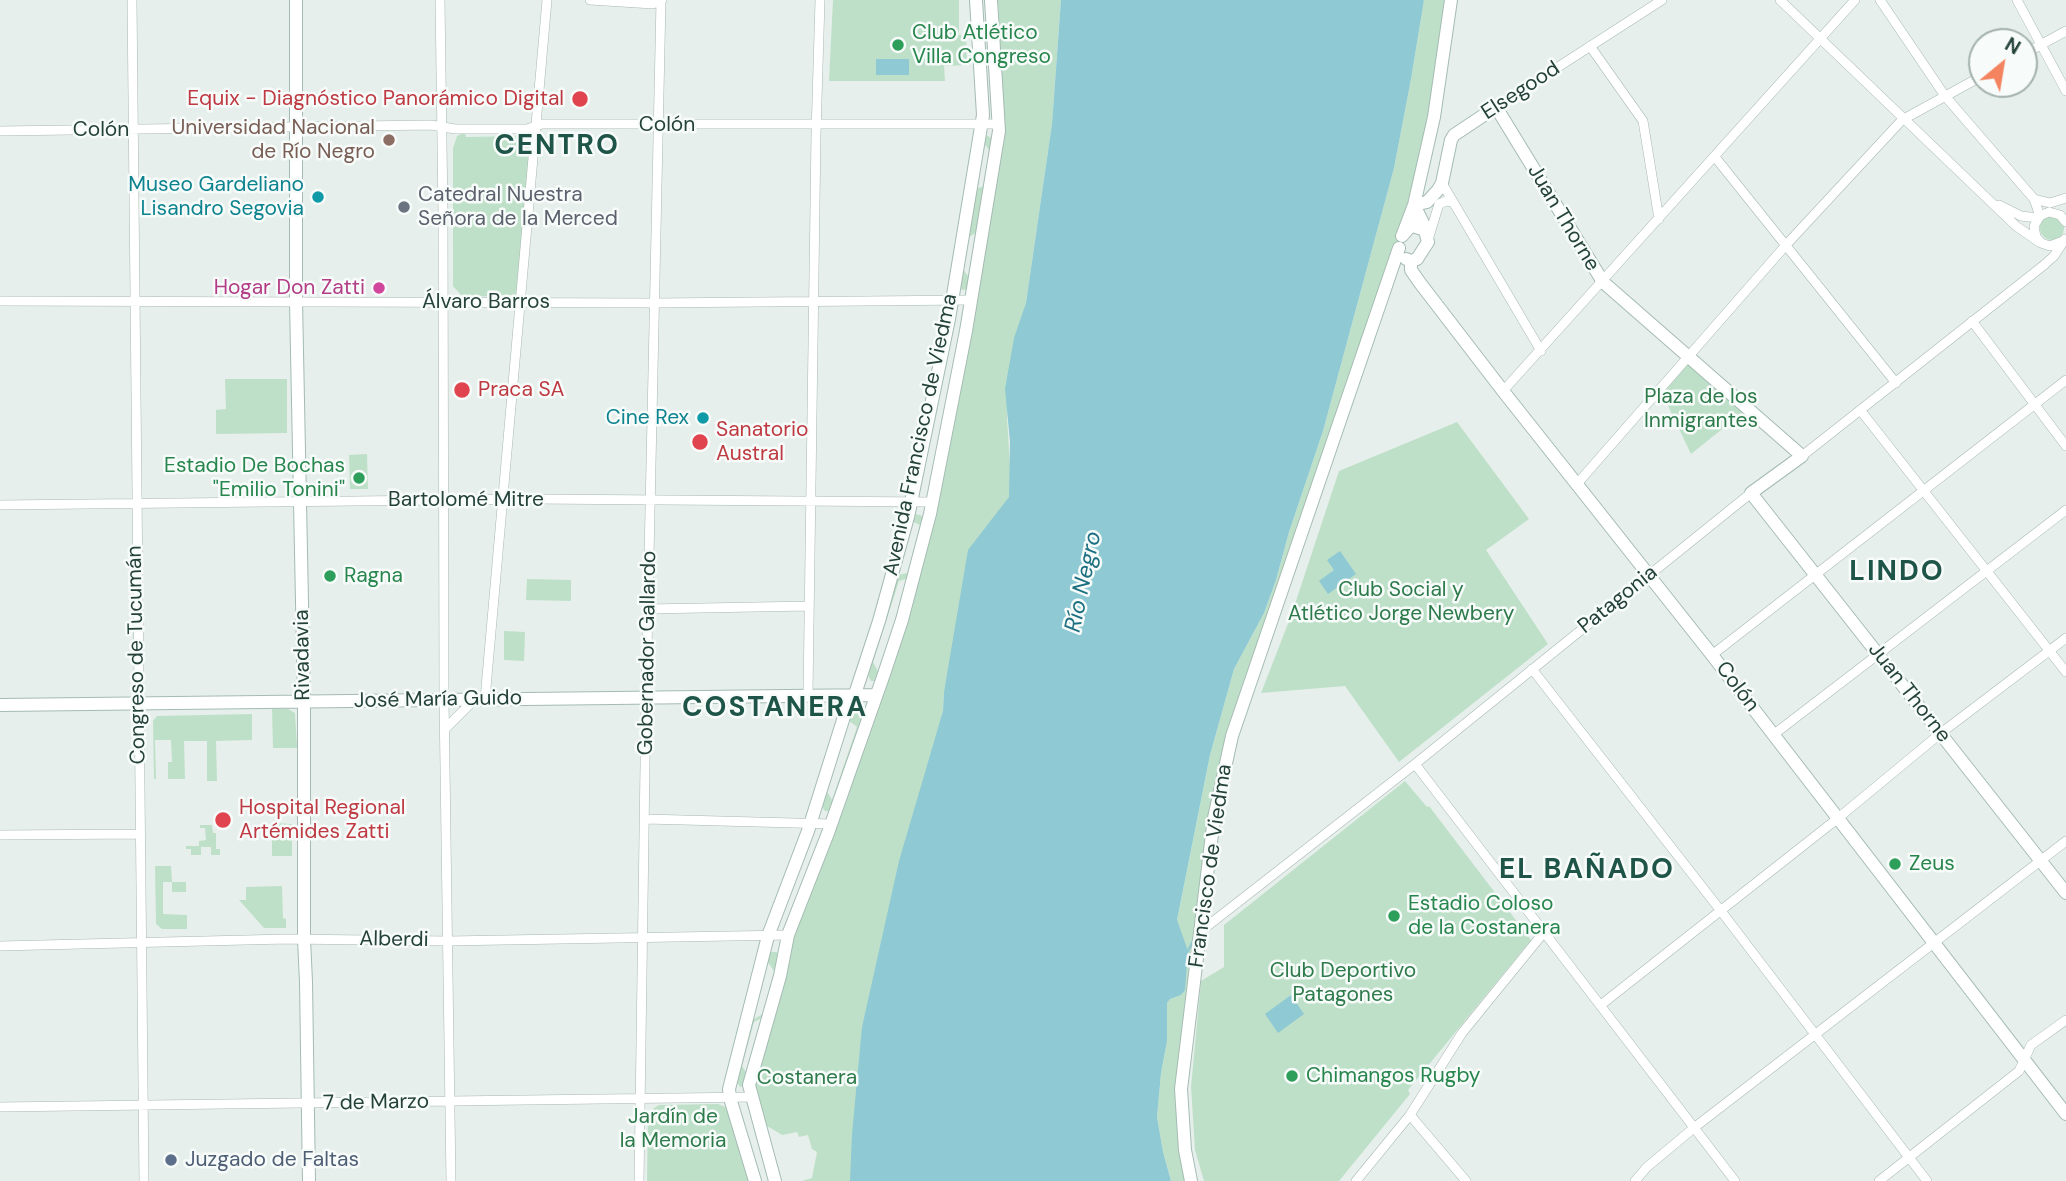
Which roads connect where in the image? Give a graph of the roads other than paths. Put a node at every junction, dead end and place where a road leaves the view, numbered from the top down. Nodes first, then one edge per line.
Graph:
1 (131, 0) edge
2 (296, 0) edge
3 (440, 0) edge
4 (547, 0) edge
5 (590, 0) edge
6 (661, 0) edge
7 (820, 0) edge
8 (976, 0) edge
9 (990, 0) edge
10 (1451, 0) edge
11 (1662, 0) edge
12 (1780, 0) edge
13 (1855, 0) edge
14 (1880, 0) edge
15 (2017, 0) edge
16 (2066, 31) edge
17 (1820, 39) junction
18 (2041, 45) junction
19 (1590, 46) junction
20 (2038, 47) edge
21 (1968, 84) edge
22 (2066, 91) edge
23 (1945, 96) junction
24 (1496, 107) junction
25 (1902, 120) junction
26 (981, 124) junction
27 (999, 124) junction
28 (660, 125) junction
29 (816, 125) junction
30 (536, 126) junction
31 (441, 127) junction
32 (296, 128) junction
33 (133, 130) junction
34 (0, 131) edge
35 (1715, 157) junction
36 (1442, 183) junction
37 (1988, 199) junction
38 (2034, 199) junction
39 (2066, 200) edge
40 (1452, 202) junction
41 (1414, 205) junction
42 (2039, 217) junction
43 (2063, 218) edge
44 (1659, 219) junction
45 (1403, 234) junction
46 (1426, 236) junction
47 (2065, 238) edge
48 (2040, 243) junction
49 (1786, 245) junction
50 (1399, 248) junction
51 (1409, 261) junction
52 (2036, 270) junction
53 (1603, 282) junction
54 (1388, 283) junction
55 (951, 300) junction
56 (971, 300) junction
57 (134, 301) junction
58 (296, 301) junction
59 (814, 301) junction
60 (0, 302) edge
61 (442, 302) junction
62 (521, 302) junction
63 (654, 303) junction
64 (1972, 321) junction
65 (1541, 351) junction
66 (1688, 355) junction
67 (2066, 380) edge
68 (1896, 383) junction
69 (1503, 391) junction
70 (2035, 405) junction
71 (1861, 411) junction
72 (2066, 446) edge
73 (1802, 456) junction
74 (1576, 485) junction
75 (1923, 489) junction
76 (1751, 493) junction
77 (503, 499) junction
78 (443, 500) junction
79 (300, 501) junction
80 (651, 501) junction
81 (811, 501) junction
82 (911, 502) junction
83 (932, 502) junction
84 (136, 503) junction
85 (0, 505) edge
86 (2066, 510) edge
87 (1988, 572) junction
88 (1815, 574) junction
89 (1649, 575) junction
90 (809, 606) junction
91 (648, 609) junction
92 (2066, 638) edge
93 (2049, 651) junction
94 (1878, 653) junction
95 (1712, 654) junction
96 (1532, 669) junction
97 (2066, 672) edge
98 (808, 694) junction
99 (853, 694) junction
100 (876, 695) junction
101 (646, 696) junction
102 (444, 699) junction
103 (480, 699) junction
104 (304, 702) junction
105 (138, 703) junction
106 (0, 705) edge
107 (445, 729) junction
108 (1941, 733) junction
109 (1773, 735) junction
110 (1415, 764) junction
111 (646, 819) junction
112 (1837, 819) junction
113 (811, 822) junction
114 (831, 824) junction
115 (139, 834) junction
116 (0, 835) edge
117 (2066, 841) edge
118 (2040, 860) junction
119 (2066, 893) edge
120 (1721, 911) junction
121 (1201, 931) junction
122 (1545, 931) junction
123 (768, 936) junction
124 (788, 936) junction
125 (304, 939) junction
126 (643, 939) junction
127 (448, 941) junction
128 (1933, 942) junction
129 (141, 943) junction
130 (0, 946) edge
131 (1602, 1004) junction
132 (2066, 1020) edge
133 (1815, 1034) junction
134 (2023, 1059) junction
135 (752, 1097) junction
136 (640, 1098) junction
137 (730, 1098) junction
138 (450, 1102) junction
139 (307, 1104) junction
140 (143, 1106) junction
141 (0, 1107) edge
142 (2066, 1114) edge
143 (1410, 1115) junction
144 (1695, 1127) junction
145 (1908, 1157) junction
146 (144, 1181) edge
147 (309, 1181) edge
148 (452, 1181) edge
149 (639, 1181) edge
150 (755, 1181) edge
151 (775, 1181) edge
152 (1191, 1181) edge
153 (1356, 1181) edge
154 (1466, 1181) edge
155 (1635, 1181) edge
156 (1735, 1181) edge
157 (1879, 1181) edge
158 (1927, 1181) edge

1 - 33 street, Congreso de Tucumán
2 - 32 main road, Rivadavia
3 - 31 street
4 - 30 street
5 - 6 street
6 - 28 street, Gobernador Gallardo
7 - 29 street
8 - 26 main road, Avenida Francisco de Viedma
9 - 27 main road, Avenida Francisco de Viedma
10 - 41 main road, Francisco de Viedma
11 - 19 street, Elsegood
12 - 17 street
13 - 17 street
14 - 23 street
15 - 18 street
16 - 18 street
17 - 25 street
17 - 35 street
18 - 20 street
18 - 22 street
19 - 24 street, Elsegood
19 - 44 street
21 - 23 street
23 - 25 street
23 - 38 street
24 - 36 main road, Elsegood
24 - 53 main road, Juan Thorne
25 - 37 street
25 - 49 street
26 - 27 street, Colón
26 - 29 street, Colón
26 - 55 main road, Avenida Francisco de Viedma
27 - 56 main road, Avenida Francisco de Viedma
28 - 29 street, Colón
28 - 30 street, Colón
28 - 63 street, Gobernador Gallardo
29 - 59 street
30 - 31 street, Colón
30 - 62 street
31 - 32 street, Colón
31 - 61 street
32 - 33 street, Colón
32 - 58 main road, Rivadavia
33 - 34 street, Colón
33 - 57 street, Congreso de Tucumán
35 - 44 street
35 - 49 street
36 - 40 street
36 - 41 main road
37 - 42 street
37 - 48 street
38 - 39 street
38 - 42 street
39 - 43 street
40 - 46 street
40 - 65 street
41 - 45 main road, Francisco de Viedma
41 - 46 main road
42 - 43 street
42 - 48 street
44 - 53 street
45 - 46 main road
45 - 50 main road, Francisco de Viedma
46 - 51 main road, Francisco de Viedma
47 - 48 street
47 - 52 street, Patagonia
48 - 52 street
49 - 66 street
49 - 68 street
50 - 51 main road
50 - 54 main road, Francisco de Viedma
51 - 54 main road, Francisco de Viedma
51 - 69 main road, Colón
52 - 64 street, Patagonia
53 - 65 street
53 - 66 main road, Juan Thorne
54 - 121 main road, Francisco de Viedma
55 - 56 street, Álvaro Barros
55 - 59 street, Álvaro Barros
55 - 82 main road, Avenida Francisco de Viedma
56 - 83 main road, Avenida Francisco de Viedma
57 - 58 street, Álvaro Barros
57 - 60 street, Álvaro Barros
57 - 84 street, Congreso de Tucumán
58 - 61 street, Álvaro Barros
58 - 79 main road, Rivadavia
59 - 63 street, Álvaro Barros
59 - 81 street
61 - 62 street, Álvaro Barros
61 - 78 street
62 - 63 street, Álvaro Barros
62 - 77 street
63 - 80 street, Gobernador Gallardo
64 - 68 street, Patagonia
64 - 70 street
65 - 69 street
66 - 73 main road, Juan Thorne
66 - 74 street
67 - 70 street
68 - 71 street, Patagonia
69 - 74 main road, Colón
70 - 72 street
70 - 75 street
71 - 73 street, Patagonia
71 - 75 street
73 - 76 main road, Patagonia
74 - 89 main road, Colón
75 - 87 street
75 - 88 street
76 - 88 main road, Juan Thorne
76 - 89 street, Patagonia
77 - 78 street, Bartolomé Mitre
77 - 80 street, Bartolomé Mitre
77 - 103 street
78 - 79 street, Bartolomé Mitre
78 - 102 street
79 - 84 street, Bartolomé Mitre
79 - 104 main road, Rivadavia
80 - 81 street, Bartolomé Mitre
80 - 91 street, Gobernador Gallardo
81 - 82 street, Bartolomé Mitre
81 - 90 street
82 - 83 street, Bartolomé Mitre
82 - 99 main road, Avenida Francisco de Viedma
83 - 100 main road, Avenida Francisco de Viedma
84 - 85 street, Bartolomé Mitre
84 - 105 street, Congreso de Tucumán
86 - 87 street
87 - 93 street
87 - 94 street
88 - 94 main road, Juan Thorne
88 - 95 street
89 - 95 main road, Colón
89 - 96 street, Patagonia
90 - 91 street
90 - 98 street
91 - 101 street, Gobernador Gallardo
92 - 93 street
93 - 97 street
93 - 108 street
94 - 108 main road, Juan Thorne
94 - 109 street
95 - 109 main road, Colón
96 - 110 street, Patagonia
96 - 120 street
98 - 99 main road, José María Guido
98 - 101 main road, José María Guido
99 - 100 main road, José María Guido
99 - 113 main road, Avenida Francisco de Viedma
100 - 114 main road, Avenida Francisco de Viedma
101 - 103 main road, José María Guido
101 - 111 street, Gobernador Gallardo
102 - 103 main road, José María Guido
102 - 104 main road, José María Guido
102 - 107 street
103 - 107 street
104 - 105 main road, José María Guido
104 - 125 main road, Rivadavia
105 - 106 main road, José María Guido
105 - 115 street, Congreso de Tucumán
107 - 127 street
108 - 112 street
108 - 118 main road, Juan Thorne
109 - 112 main road, Colón
110 - 121 street, Patagonia
110 - 122 street
111 - 113 street
111 - 126 street, Gobernador Gallardo
112 - 120 street
112 - 128 main road, Colón
113 - 114 street
113 - 123 main road, Avenida Francisco de Viedma
114 - 124 main road, Avenida Francisco de Viedma
115 - 116 street
115 - 129 street, Congreso de Tucumán
117 - 118 street
118 - 119 main road, Juan Thorne
118 - 128 street
120 - 131 street
120 - 133 street
121 - 152 main road, Francisco de Viedma
122 - 131 street
122 - 143 street
123 - 124 street, Alberdi
123 - 126 street, Alberdi
123 - 137 main road, Avenida Francisco de Viedma
124 - 135 main road, Avenida Francisco de Viedma
125 - 127 street, Alberdi
125 - 129 street, Alberdi
125 - 139 main road, Rivadavia
126 - 127 street, Alberdi
126 - 136 street, Gobernador Gallardo
127 - 138 street
128 - 133 street
128 - 134 main road, Colón
129 - 130 street, Alberdi
129 - 140 street, Congreso de Tucumán
131 - 144 street
132 - 134 street
133 - 144 street
133 - 145 street
134 - 142 main road, Colón
134 - 145 street
135 - 137 street, 7 de Marzo
135 - 151 main road, Avenida Francisco de Viedma
136 - 137 street, 7 de Marzo
136 - 138 street, 7 de Marzo
136 - 149 street, Gobernador Gallardo
137 - 150 main road, Avenida Francisco de Viedma
138 - 139 street, 7 de Marzo
138 - 148 street
139 - 140 street, 7 de Marzo
139 - 147 main road, Rivadavia
140 - 141 street, 7 de Marzo
140 - 146 street, Congreso de Tucumán
143 - 153 street
143 - 154 street
144 - 155 street
144 - 156 street
145 - 157 street
145 - 158 street

